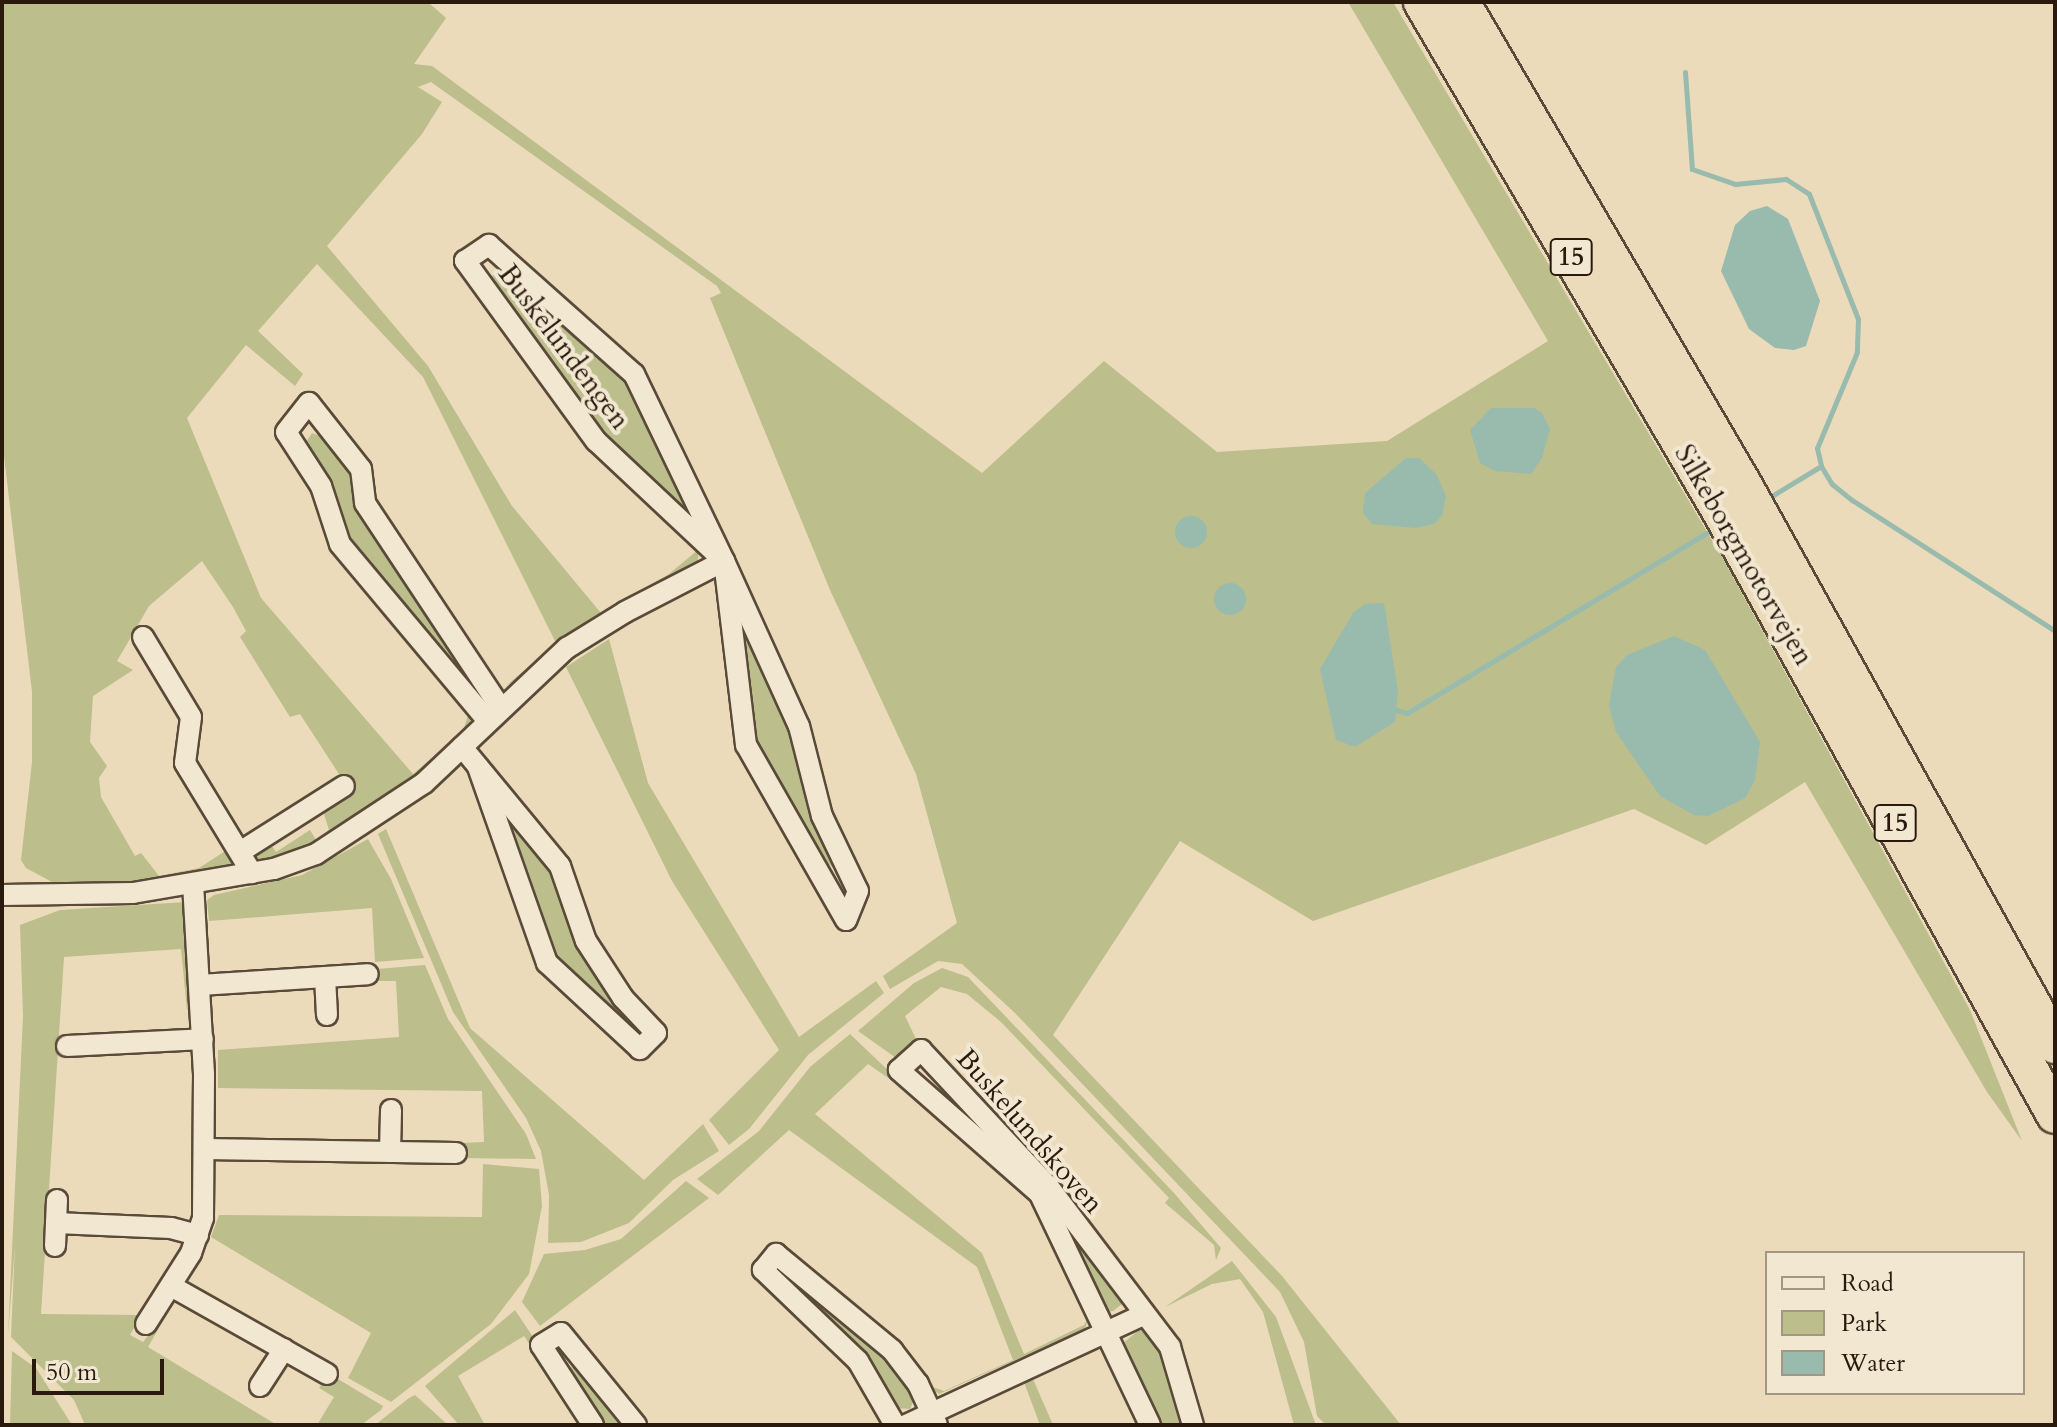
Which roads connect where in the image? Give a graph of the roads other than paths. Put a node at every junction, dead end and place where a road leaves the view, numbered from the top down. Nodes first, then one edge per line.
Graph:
1 (1422, 2) edge
2 (1461, 2) edge
3 (1741, 514) junction
4 (724, 561) junction
5 (143, 637) dead end
6 (494, 714) junction
7 (462, 747) junction
8 (478, 767) junction
9 (344, 786) dead end
10 (240, 852) junction
11 (252, 873) junction
12 (193, 886) junction
13 (2, 895) edge
14 (368, 974) dead end
15 (325, 977) junction
16 (200, 985) junction
17 (327, 1015) dead end
18 (203, 1039) junction
19 (2055, 1045) edge
20 (67, 1046) dead end
21 (391, 1110) dead end
22 (2055, 1115) edge
23 (205, 1149) junction
24 (390, 1152) junction
25 (456, 1153) dead end
26 (57, 1200) dead end
27 (56, 1223) junction
28 (198, 1235) junction
29 (55, 1246) dead end
30 (171, 1286) junction
31 (1143, 1315) junction
32 (146, 1324) dead end
33 (1105, 1330) junction
34 (284, 1349) junction
35 (327, 1374) dead end
36 (260, 1386) dead end
37 (934, 1418) edge
38 (593, 1425) edge
39 (636, 1425) edge
40 (895, 1425) edge
41 (906, 1425) edge
42 (1150, 1425) edge
43 (1193, 1425) edge

1 - 3 highway, Silkeborgmotorvejen / 15
2 - 3 highway, Silkeborgmotorvejen / 15
3 - 19 highway, Silkeborgmotorvejen / 15
3 - 22 highway, Silkeborgmotorvejen / 15
4 - 4 street, Buskelundengen
4 - 4 street, Buskelundengen
4 - 6 street
5 - 10 street
6 - 6 street
6 - 7 street
7 - 8 street
7 - 11 street
8 - 8 street
9 - 10 street
10 - 11 street
11 - 12 street
12 - 13 street
12 - 16 street
14 - 15 street
15 - 16 street
15 - 17 street
16 - 18 street
18 - 20 street
18 - 23 street
21 - 24 street
23 - 24 street
23 - 28 street
24 - 25 street
26 - 27 street
27 - 28 street
27 - 29 street
28 - 30 street
30 - 32 street
30 - 34 street
31 - 33 street
31 - 33 street, Buskelundskoven
31 - 43 street, Buskelundskoven
33 - 37 street
33 - 42 street, Buskelundskoven
34 - 35 street
34 - 36 street
37 - 40 street
37 - 41 street
38 - 39 street

